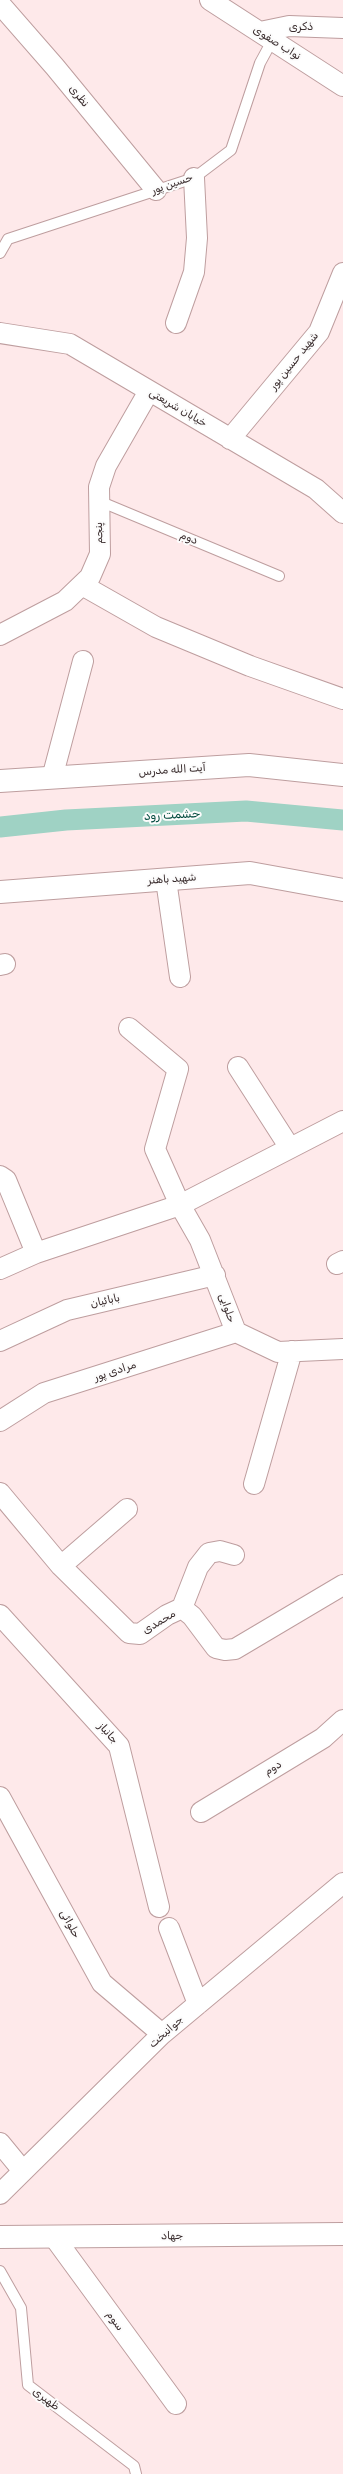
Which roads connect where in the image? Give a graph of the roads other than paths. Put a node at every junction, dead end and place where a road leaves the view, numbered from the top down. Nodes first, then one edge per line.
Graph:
1 (210, 0) edge
2 (0, 4) edge
3 (343, 28) edge
4 (266, 36) junction
5 (343, 86) edge
6 (194, 178) junction
7 (156, 190) junction
8 (0, 253) edge
9 (343, 273) edge
10 (176, 323) dead end
11 (0, 333) edge
12 (149, 391) junction
13 (230, 439) junction
14 (99, 501) junction
15 (343, 513) edge
16 (279, 576) dead end
17 (82, 585) junction
18 (0, 635) edge
19 (83, 661) dead end
20 (343, 700) edge
21 (342, 772) edge
22 (52, 778) junction
23 (0, 781) edge
24 (166, 880) junction
25 (343, 890) edge
26 (0, 892) edge
27 (180, 977) dead end
28 (129, 1028) dead end
29 (238, 1067) dead end
30 (343, 1121) edge
31 (290, 1148) junction
32 (0, 1176) edge
33 (180, 1205) junction
34 (36, 1253) junction
35 (0, 1269) edge
36 (215, 1275) junction
37 (236, 1332) junction
38 (0, 1341) edge
39 (343, 1349) edge
40 (292, 1351) junction
41 (0, 1421) edge
42 (254, 1484) dead end
43 (0, 1493) edge
44 (127, 1509) dead end
45 (234, 1556) dead end
46 (61, 1566) junction
47 (343, 1585) edge
48 (182, 1608) junction
49 (0, 1615) edge
50 (343, 1720) edge
51 (0, 1797) edge
52 (201, 1812) dead end
53 (6, 1828) edge
54 (343, 1883) edge
55 (159, 1907) dead end
56 (168, 1928) dead end
57 (198, 2004) junction
58 (162, 2034) junction
59 (0, 2143) edge
60 (23, 2171) junction
61 (0, 2194) edge
62 (343, 2234) edge
63 (0, 2237) edge
64 (54, 2237) junction
65 (0, 2271) edge
66 (176, 2404) dead end
67 (136, 2474) edge

1 - 4 street, نواب صفوی
2 - 7 street, نظری
3 - 4 street, ذکری
4 - 5 street, نواب صفوی
4 - 6 lane, حسین پور
6 - 7 lane, حسین پور
6 - 10 street
7 - 8 lane, حسین پور
9 - 13 street, شهید حسین پور
11 - 12 street, خیابان شریعتی
12 - 13 street, خیابان شریعتی
12 - 14 street, پنجم
13 - 15 street, خیابان شریعتی
14 - 16 lane, دوم
14 - 17 street, پنجم
17 - 18 street, پنجم
17 - 20 street
19 - 22 street
21 - 22 main road, آیت الله مدرس
22 - 23 main road, آیت الله مدرس
24 - 25 main road, شهید باهنر
24 - 26 main road, شهید باهنر
24 - 27 street
28 - 33 street, حلوایی
29 - 31 street
30 - 31 street
31 - 33 street
32 - 34 street
33 - 34 street
33 - 36 street, حلوایی
34 - 35 street
36 - 37 street, حلوایی
36 - 38 street, بابائیان
37 - 40 street, حلوایی
37 - 41 street, مرادی پور
39 - 40 street, حلوایی
40 - 42 street
43 - 46 street, محمدی
44 - 46 street
45 - 48 street
46 - 48 street, محمدی
47 - 48 street, محمدی
49 - 55 street, جانباز
50 - 52 street, دوم
51 - 53 street, حلوائی
53 - 58 street, حلوائی
54 - 57 street, جوانبخت
56 - 57 street
57 - 58 street, جوانبخت
58 - 60 street, جوانبخت
59 - 60 street
60 - 61 street, جوانبخت
62 - 64 main road, جهاد
63 - 64 main road, جهاد
64 - 66 street, سوم
65 - 67 lane, ظهیری

